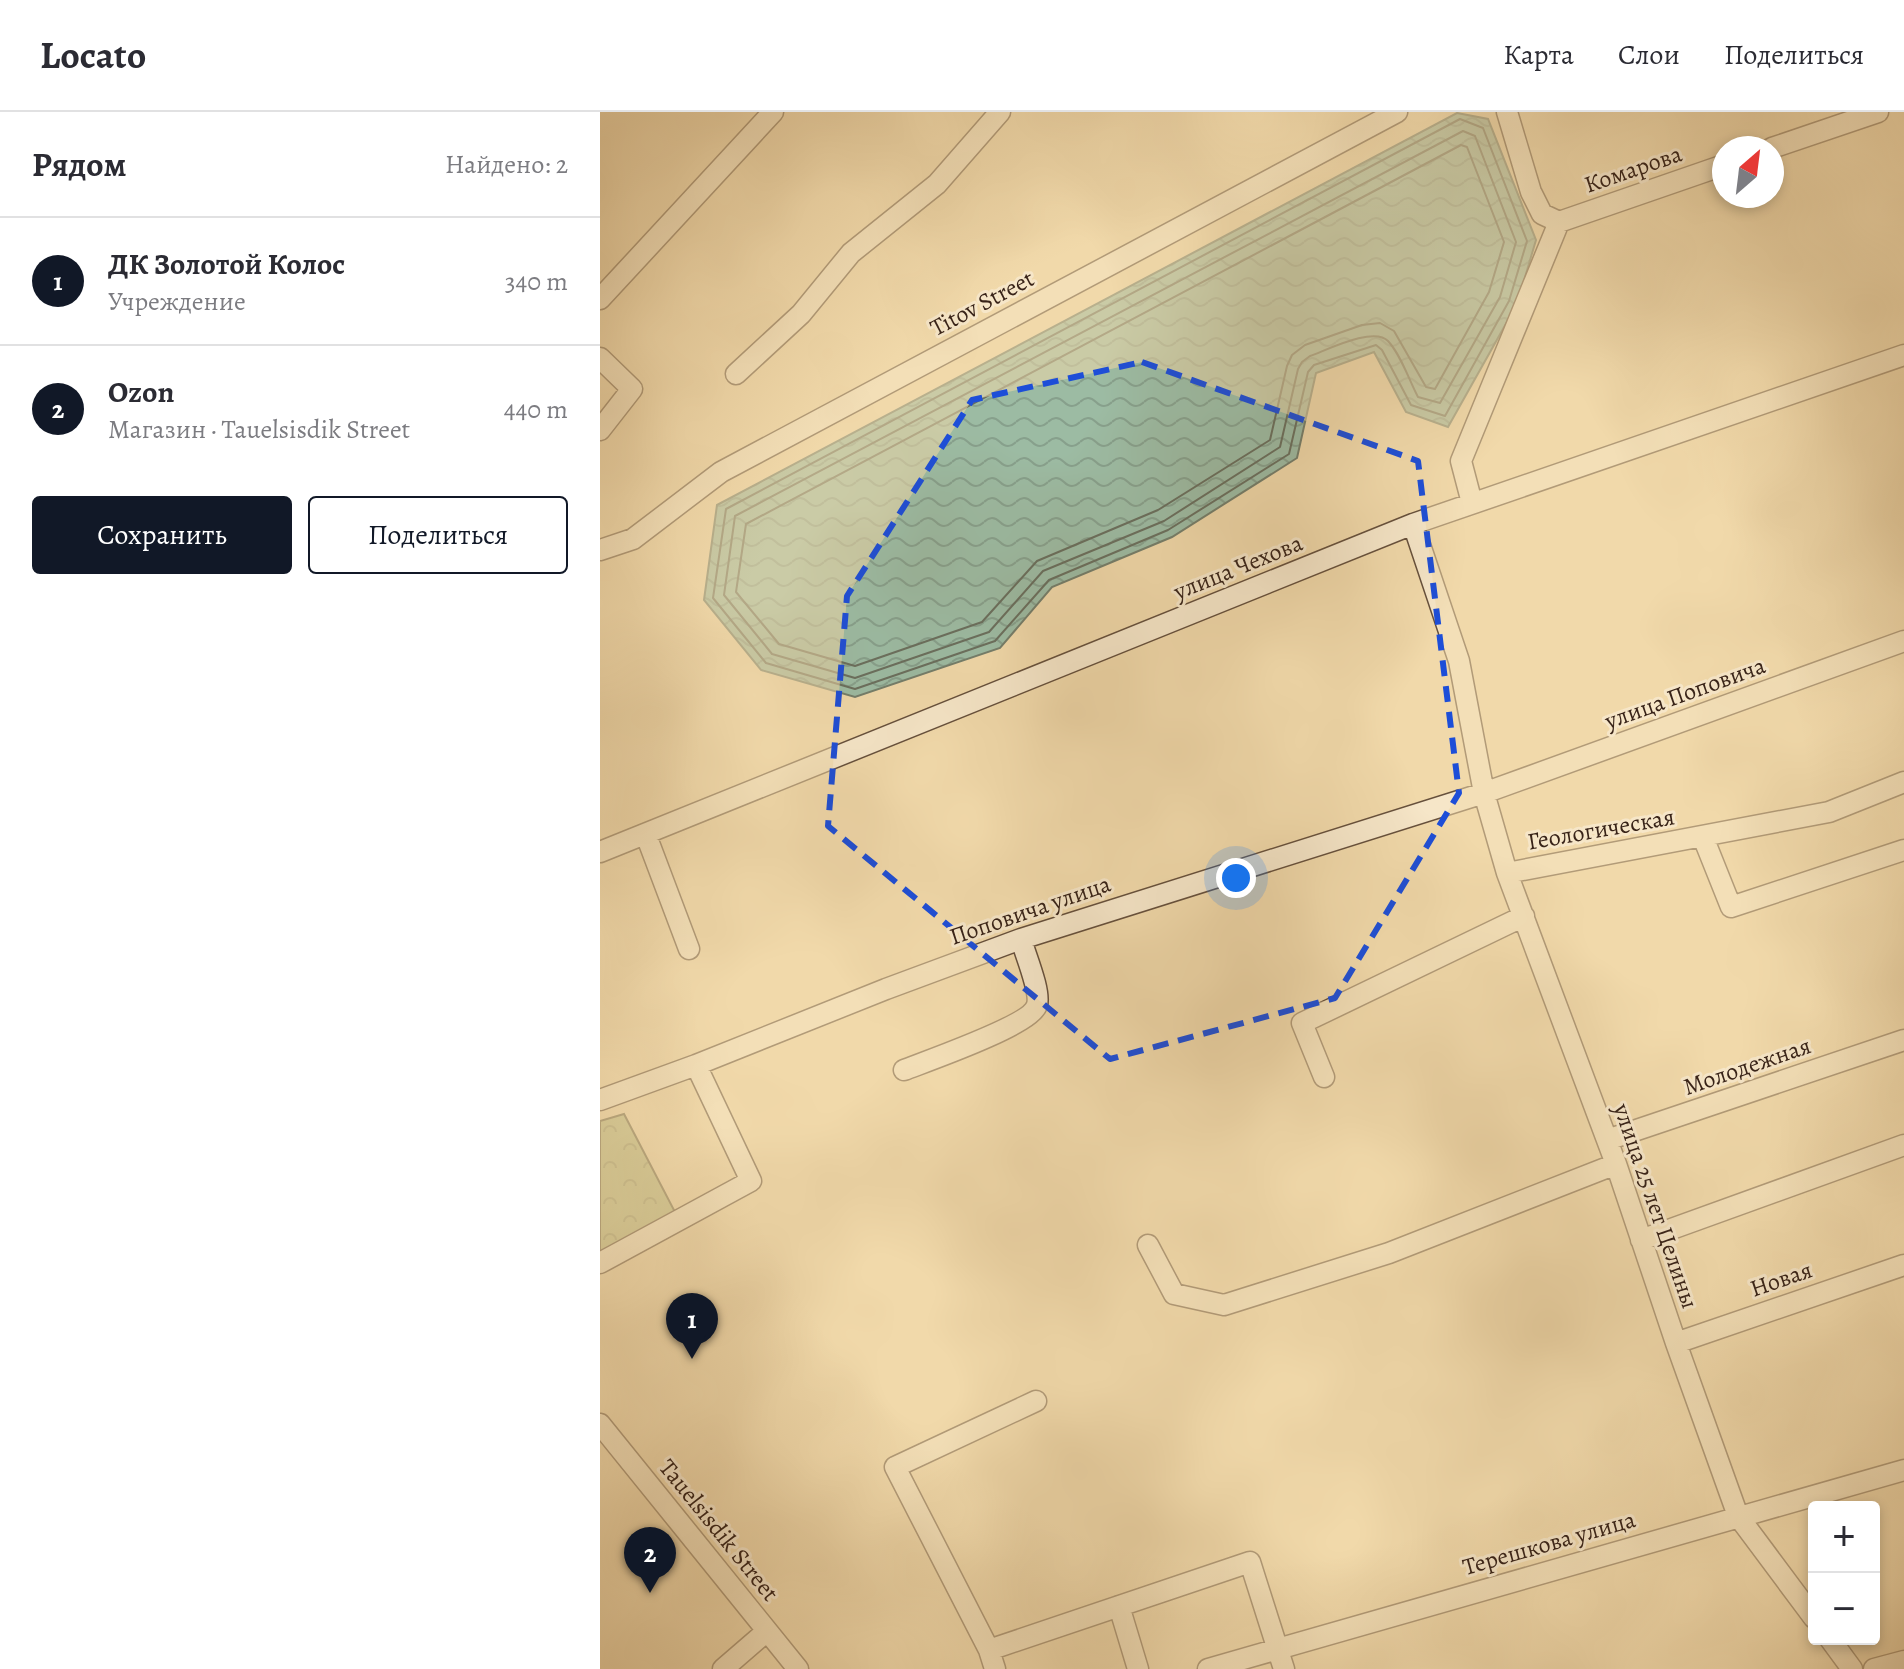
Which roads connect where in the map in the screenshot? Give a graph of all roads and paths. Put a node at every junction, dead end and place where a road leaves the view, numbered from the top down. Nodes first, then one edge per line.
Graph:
1 (773, 112) edge
2 (1000, 112) edge
3 (1397, 112) edge
4 (1507, 112) edge
5 (1878, 112) edge
6 (1784, 144) edge
7 (1712, 169) edge
8 (1559, 222) junction
9 (600, 299) edge
10 (1904, 355) edge
11 (600, 358) edge
12 (736, 374) dead end
13 (600, 430) edge
14 (1472, 503) junction
15 (1413, 524) junction
16 (600, 550) edge
17 (1904, 641) edge
18 (1904, 782) edge
19 (1484, 793) junction
20 (646, 835) junction
21 (1703, 837) junction
22 (1904, 850) edge
23 (600, 852) edge
24 (1507, 873) junction
25 (1524, 916) junction
26 (1021, 939) junction
27 (689, 949) dead end
28 (1904, 1040) edge
29 (696, 1065) junction
30 (904, 1070) dead end
31 (1324, 1077) dead end
32 (600, 1100) edge
33 (1607, 1140) junction
34 (1904, 1145) edge
35 (1616, 1164) junction
36 (1641, 1240) junction
37 (1148, 1245) dead end
38 (600, 1263) edge
39 (1904, 1265) edge
40 (1676, 1343) junction
41 (1036, 1401) dead end
42 (600, 1424) edge
43 (1904, 1470) edge
44 (1738, 1516) junction
45 (1119, 1606) junction
46 (1808, 1610) edge
47 (767, 1631) junction
48 (1834, 1645) edge
49 (1278, 1648) junction
50 (992, 1660) edge
51 (1904, 1661) edge
52 (723, 1669) edge
53 (798, 1669) edge
54 (1138, 1669) edge
55 (1208, 1669) edge
56 (1284, 1669) edge
57 (1852, 1669) edge
58 (1874, 1669) edge

1 - 9 street
2 - 12 street
3 - 16 street, Titov Street
4 - 8 street
5 - 6 street
7 - 8 street, Комарова
8 - 14 street
10 - 14 street, улица Чехова
11 - 13 street
14 - 15 street, улица Чехова
15 - 19 street, улица 25 лет Целины
15 - 20 street, улица Чехова
17 - 19 street, улица Поповича
18 - 21 street, Геологическая
19 - 24 street, улица 25 лет Целины
19 - 26 street, Поповича улица
20 - 23 street, улица Чехова
20 - 27 street
21 - 22 street, Геологическая
21 - 24 street, Геологическая
24 - 25 street, улица 25 лет Целины
25 - 31 street
25 - 33 street, улица 25 лет Целины
26 - 29 street, Поповича улица
26 - 30 street
28 - 33 street, Молодежная
29 - 32 street, Поповича улица
29 - 38 street
33 - 35 street, улица 25 лет Целины
34 - 36 street
35 - 36 street, улица 25 лет Целины
35 - 37 street
36 - 40 street, улица 25 лет Целины
39 - 40 street, Новая
40 - 44 street, улица 25 лет Целины
41 - 50 street
42 - 47 street, Tauelsisdik Street
43 - 44 street, Терешкова улица
44 - 46 street, улица 25 лет Целины
44 - 49 street, Терешкова улица
45 - 49 street
45 - 50 street
45 - 54 street
47 - 52 street
47 - 53 street, Tauelsisdik Street
48 - 57 street
49 - 55 street, Терешкова улица
49 - 56 street
51 - 58 street

